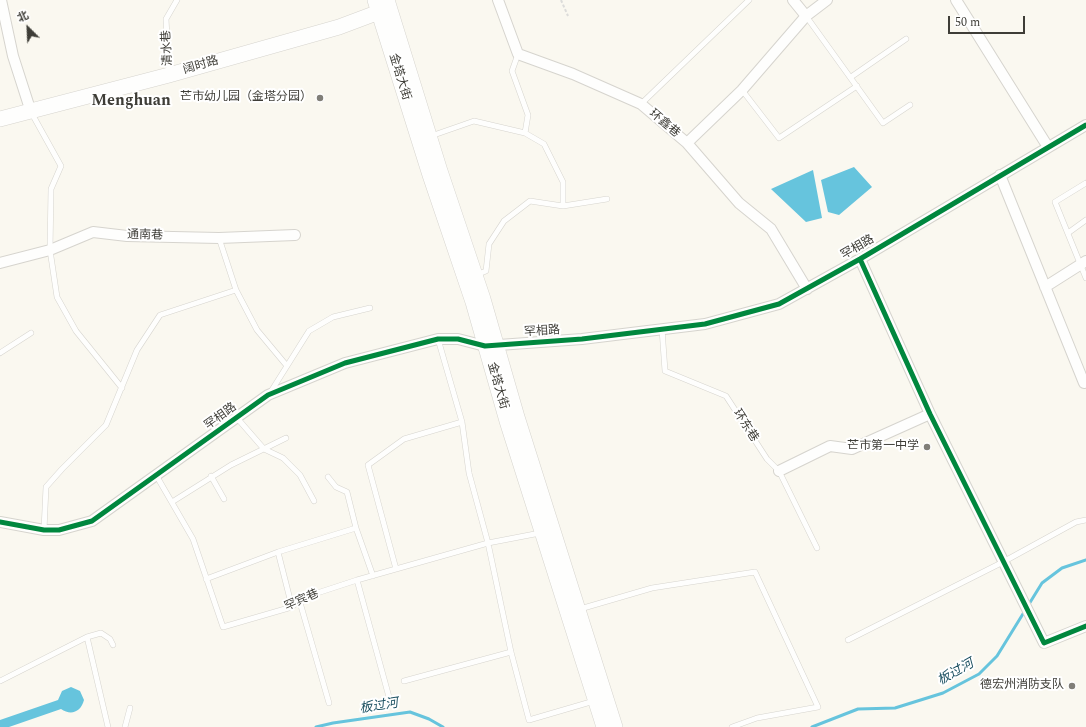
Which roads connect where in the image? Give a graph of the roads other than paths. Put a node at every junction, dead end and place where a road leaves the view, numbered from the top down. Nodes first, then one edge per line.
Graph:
1 (1, 0) edge
2 (177, 0) edge
3 (498, 0) edge
4 (749, 0) edge
5 (793, 0) edge
6 (827, 0) edge
7 (956, 0) edge
8 (385, 4) edge
9 (806, 16) junction
10 (906, 39) dead end
11 (518, 54) junction
12 (169, 75) junction
13 (851, 77) junction
14 (857, 86) junction
15 (742, 90) junction
16 (641, 104) junction
17 (910, 104) dead end
18 (31, 112) junction
19 (0, 119) edge
20 (1086, 125) edge
21 (525, 133) junction
22 (430, 137) junction
23 (687, 143) junction
24 (1048, 147) junction
25 (1000, 175) junction
26 (1086, 182) edge
27 (607, 199) dead end
28 (563, 206) junction
29 (1086, 220) edge
30 (1068, 233) junction
31 (295, 235) dead end
32 (219, 238) junction
33 (50, 250) junction
34 (860, 259) junction
35 (0, 263) edge
36 (1083, 263) edge
37 (475, 275) junction
38 (1086, 278) edge
39 (1045, 287) junction
40 (807, 289) junction
41 (236, 290) junction
42 (370, 308) dead end
43 (662, 330) junction
44 (31, 333) dead end
45 (438, 339) junction
46 (491, 346) junction
47 (0, 353) edge
48 (287, 366) junction
49 (1084, 383) dead end
50 (122, 388) junction
51 (268, 395) junction
52 (930, 414) junction
53 (237, 418) junction
54 (462, 422) junction
55 (286, 438) dead end
56 (264, 449) junction
57 (779, 471) junction
58 (155, 474) junction
59 (211, 476) junction
60 (328, 477) dead end
61 (224, 499) dead end
62 (314, 501) dead end
63 (172, 502) junction
64 (1086, 520) edge
65 (0, 522) edge
66 (356, 528) junction
67 (44, 530) junction
68 (544, 533) junction
69 (488, 543) junction
70 (817, 548) dead end
71 (278, 552) junction
72 (1003, 562) junction
73 (396, 569) junction
74 (373, 576) junction
75 (206, 579) junction
76 (357, 580) junction
77 (299, 599) junction
78 (292, 607) junction
79 (579, 609) junction
80 (1086, 626) edge
81 (87, 637) junction
82 (848, 640) dead end
83 (113, 645) dead end
84 (511, 652) junction
85 (404, 681) dead end
86 (0, 682) edge
87 (389, 697) dead end
88 (596, 700) junction
89 (329, 703) dead end
90 (130, 708) dead end
91 (108, 727) edge
92 (125, 727) edge
93 (604, 727) edge
94 (615, 727) edge
95 (732, 727) edge

1 - 18 street
2 - 12 lane, 清水巷
3 - 11 street
4 - 16 lane
5 - 9 street
6 - 9 street
7 - 24 street
8 - 12 main road, 阔时路
8 - 22 main road, 金塔大街
8 - 46 main road, 金塔大街
9 - 13 lane
9 - 15 street
10 - 13 lane
11 - 16 street, 环鑫巷
11 - 21 lane
12 - 18 main road, 阔时路
13 - 14 lane
14 - 15 lane
14 - 17 lane
15 - 23 street
16 - 23 street, 环鑫巷
18 - 19 main road, 阔时路
18 - 33 lane
20 - 24 street, 罕相路
21 - 22 lane
21 - 28 lane
22 - 37 main road, 金塔大街
23 - 40 street, 环鑫巷
24 - 25 street, 罕相路
25 - 34 street, 罕相路
25 - 39 street
26 - 30 lane
27 - 28 lane
28 - 37 lane
29 - 30 lane
30 - 36 lane
31 - 32 street, 通南巷
32 - 33 street, 通南巷
32 - 41 lane
33 - 35 street, 通南巷
33 - 50 lane
34 - 40 street, 罕相路
34 - 52 street
36 - 38 lane
36 - 39 street
37 - 46 main road, 金塔大街
39 - 49 street
40 - 43 street, 罕相路
41 - 48 lane
41 - 50 lane
42 - 48 lane
43 - 46 street, 罕相路
43 - 57 lane, 环东巷
44 - 47 lane
45 - 46 street, 罕相路
45 - 51 street, 罕相路
45 - 54 lane
46 - 68 main road, 金塔大街
46 - 79 main road, 金塔大街
48 - 51 lane
50 - 67 lane
51 - 53 street, 罕相路
52 - 57 street
52 - 72 street
53 - 56 lane
53 - 58 street, 罕相路
54 - 69 lane
54 - 73 lane
55 - 56 lane
56 - 59 lane
56 - 62 lane
57 - 70 lane, 环东巷
58 - 63 lane, 罕宾巷
58 - 67 street, 罕相路
59 - 61 lane
59 - 63 lane
60 - 66 lane
63 - 75 lane, 罕宾巷
64 - 72 lane
65 - 67 street, 罕相路
66 - 71 lane
66 - 74 lane
68 - 69 lane, 罕宾巷
68 - 88 main road, 金塔大街
69 - 73 lane, 罕宾巷
69 - 84 lane
71 - 75 lane
71 - 78 lane
72 - 80 street
72 - 82 lane
73 - 74 lane, 罕宾巷
74 - 76 lane, 罕宾巷
75 - 78 lane, 罕宾巷
76 - 77 lane, 罕宾巷
76 - 87 lane
77 - 78 lane, 罕宾巷
77 - 89 lane
79 - 94 main road, 金塔大街
79 - 95 lane
81 - 83 lane
81 - 86 lane
81 - 91 lane
84 - 85 lane
84 - 88 lane
88 - 93 main road, 金塔大街
90 - 92 lane

